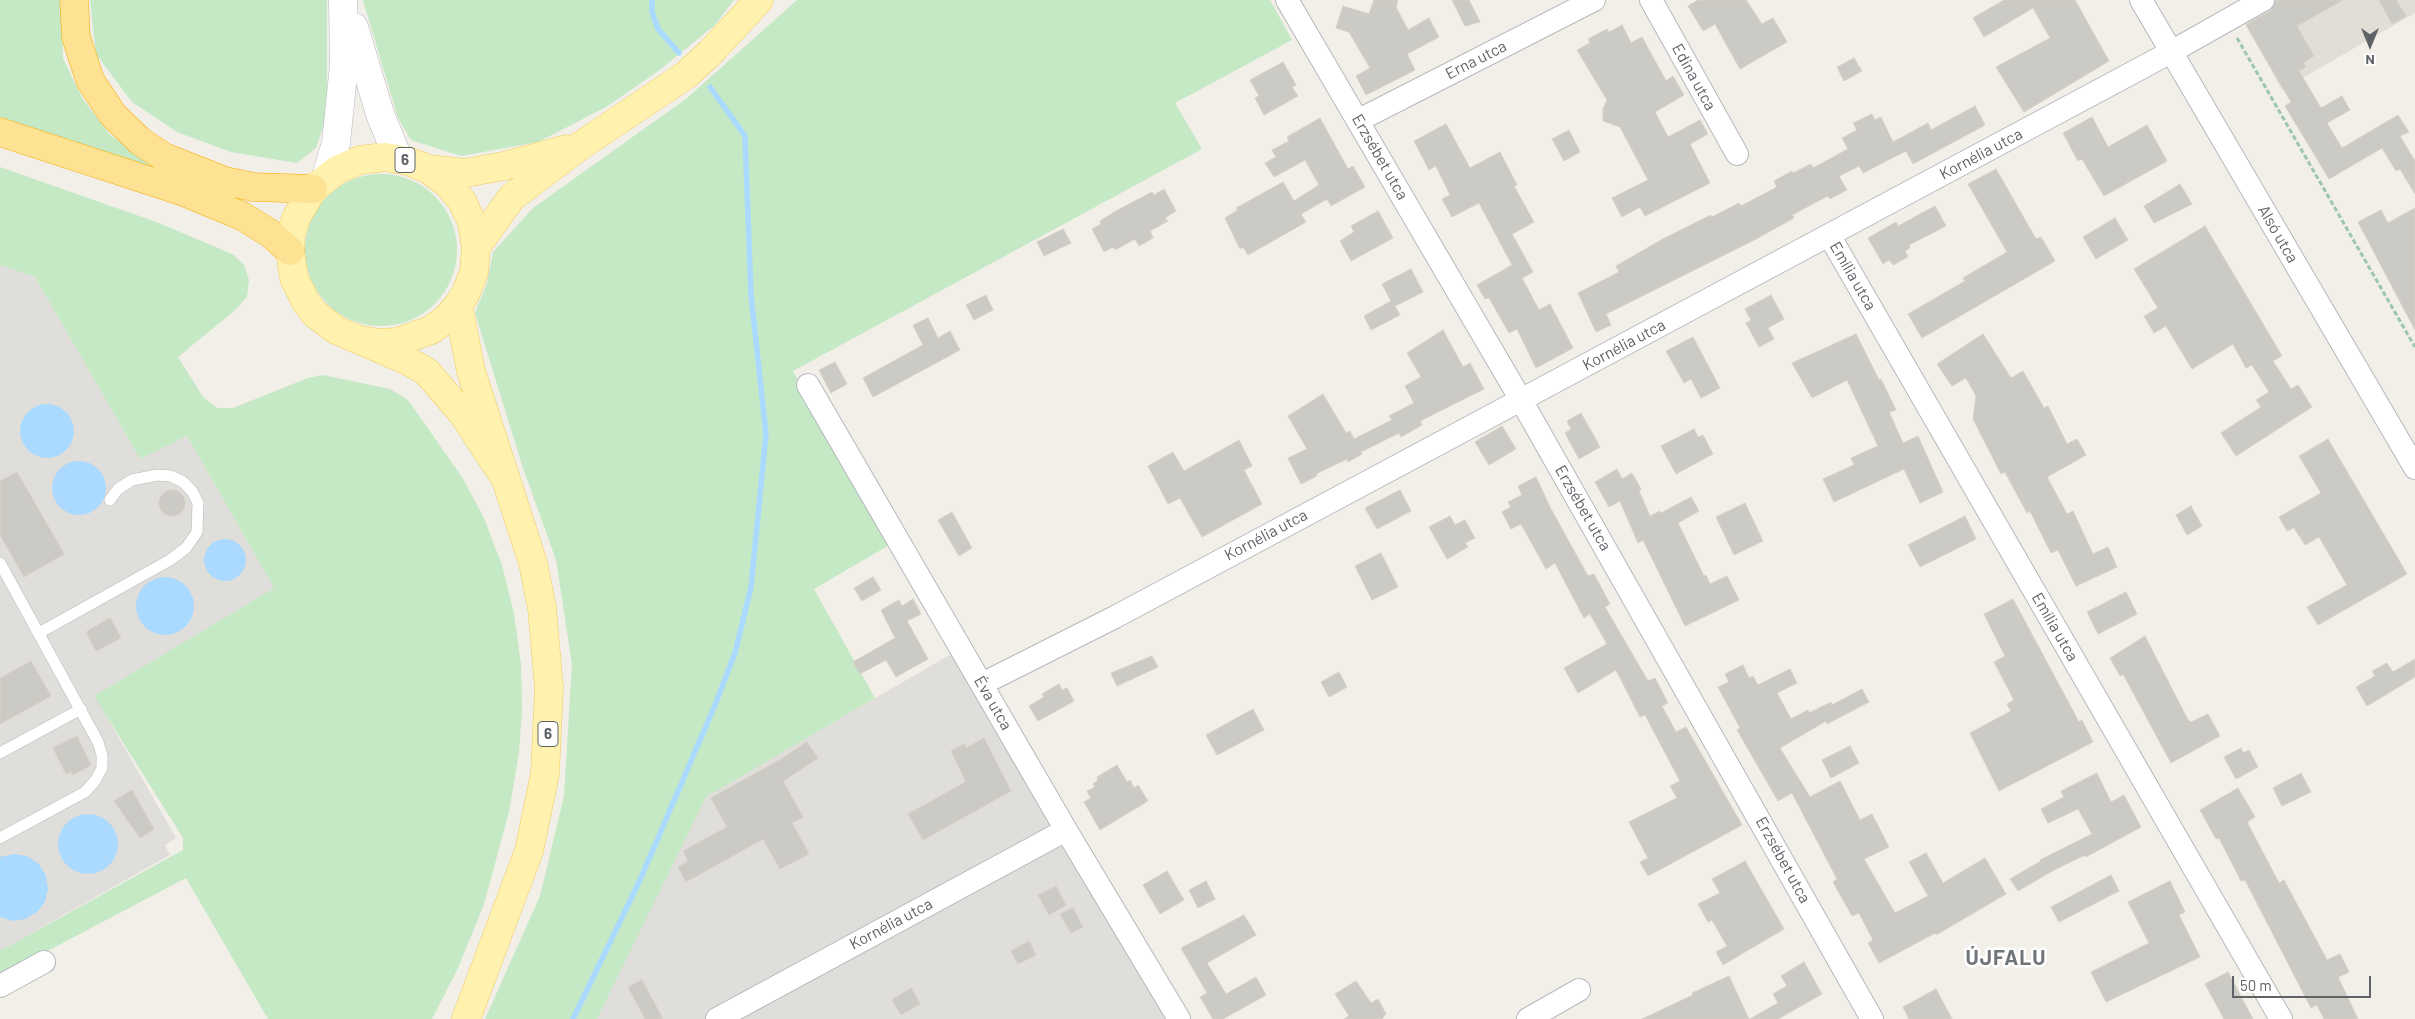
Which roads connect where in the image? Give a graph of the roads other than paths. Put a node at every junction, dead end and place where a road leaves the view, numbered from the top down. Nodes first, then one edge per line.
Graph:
1 (74, 0) edge
2 (343, 0) edge
3 (347, 0) edge
4 (759, 0) edge
5 (1287, 0) edge
6 (1594, 0) edge
7 (1651, 0) edge
8 (2141, 0) edge
9 (2262, 0) edge
10 (2171, 52) junction
11 (1359, 120) junction
12 (0, 132) edge
13 (580, 146) junction
14 (1737, 154) dead end
15 (398, 158) junction
16 (428, 169) junction
17 (320, 183) junction
18 (1829, 235) junction
19 (476, 247) junction
20 (290, 251) junction
21 (458, 305) junction
22 (361, 340) junction
23 (808, 385) dead end
24 (1521, 400) junction
25 (2415, 468) edge
26 (505, 478) junction
27 (110, 500) dead end
28 (0, 563) edge
29 (39, 633) junction
30 (982, 684) junction
31 (80, 709) junction
32 (0, 752) edge
33 (1066, 830) junction
34 (0, 838) edge
35 (44, 962) dead end
36 (0, 986) edge
37 (1579, 990) dead end
38 (466, 1019) edge
39 (717, 1019) edge
40 (1179, 1019) edge
41 (1528, 1019) edge
42 (1872, 1019) edge
43 (2281, 1019) edge

1 - 17 highway
2 - 17 street
3 - 15 street
4 - 13 main road, 6
5 - 11 street, Erzsébet utca
6 - 11 street, Erna utca
7 - 14 street, Edina utca
8 - 10 street, Alsó utca
9 - 10 street, Kornélia utca
10 - 18 street, Kornélia utca
10 - 25 street, Alsó utca
11 - 24 street, Erzsébet utca
12 - 20 highway
13 - 16 main road, 6
13 - 19 main road, 6
15 - 16 main road, 6
15 - 17 main road, 6
16 - 19 main road, 6
17 - 20 main road, 6
18 - 24 street, Kornélia utca
18 - 43 street, Emília utca
19 - 21 main road, 6
20 - 22 main road, 6
21 - 22 main road, 6
21 - 26 main road, 6
22 - 26 main road, 6
23 - 30 street, Éva utca
24 - 30 street, Kornélia utca
24 - 42 street, Erzsébet utca
26 - 38 main road, 6
27 - 29 lane
28 - 29 lane
29 - 31 lane
30 - 33 street, Éva utca
31 - 32 lane
31 - 34 lane
33 - 39 street, Kornélia utca
33 - 40 street, Éva utca
35 - 36 street
37 - 41 street

